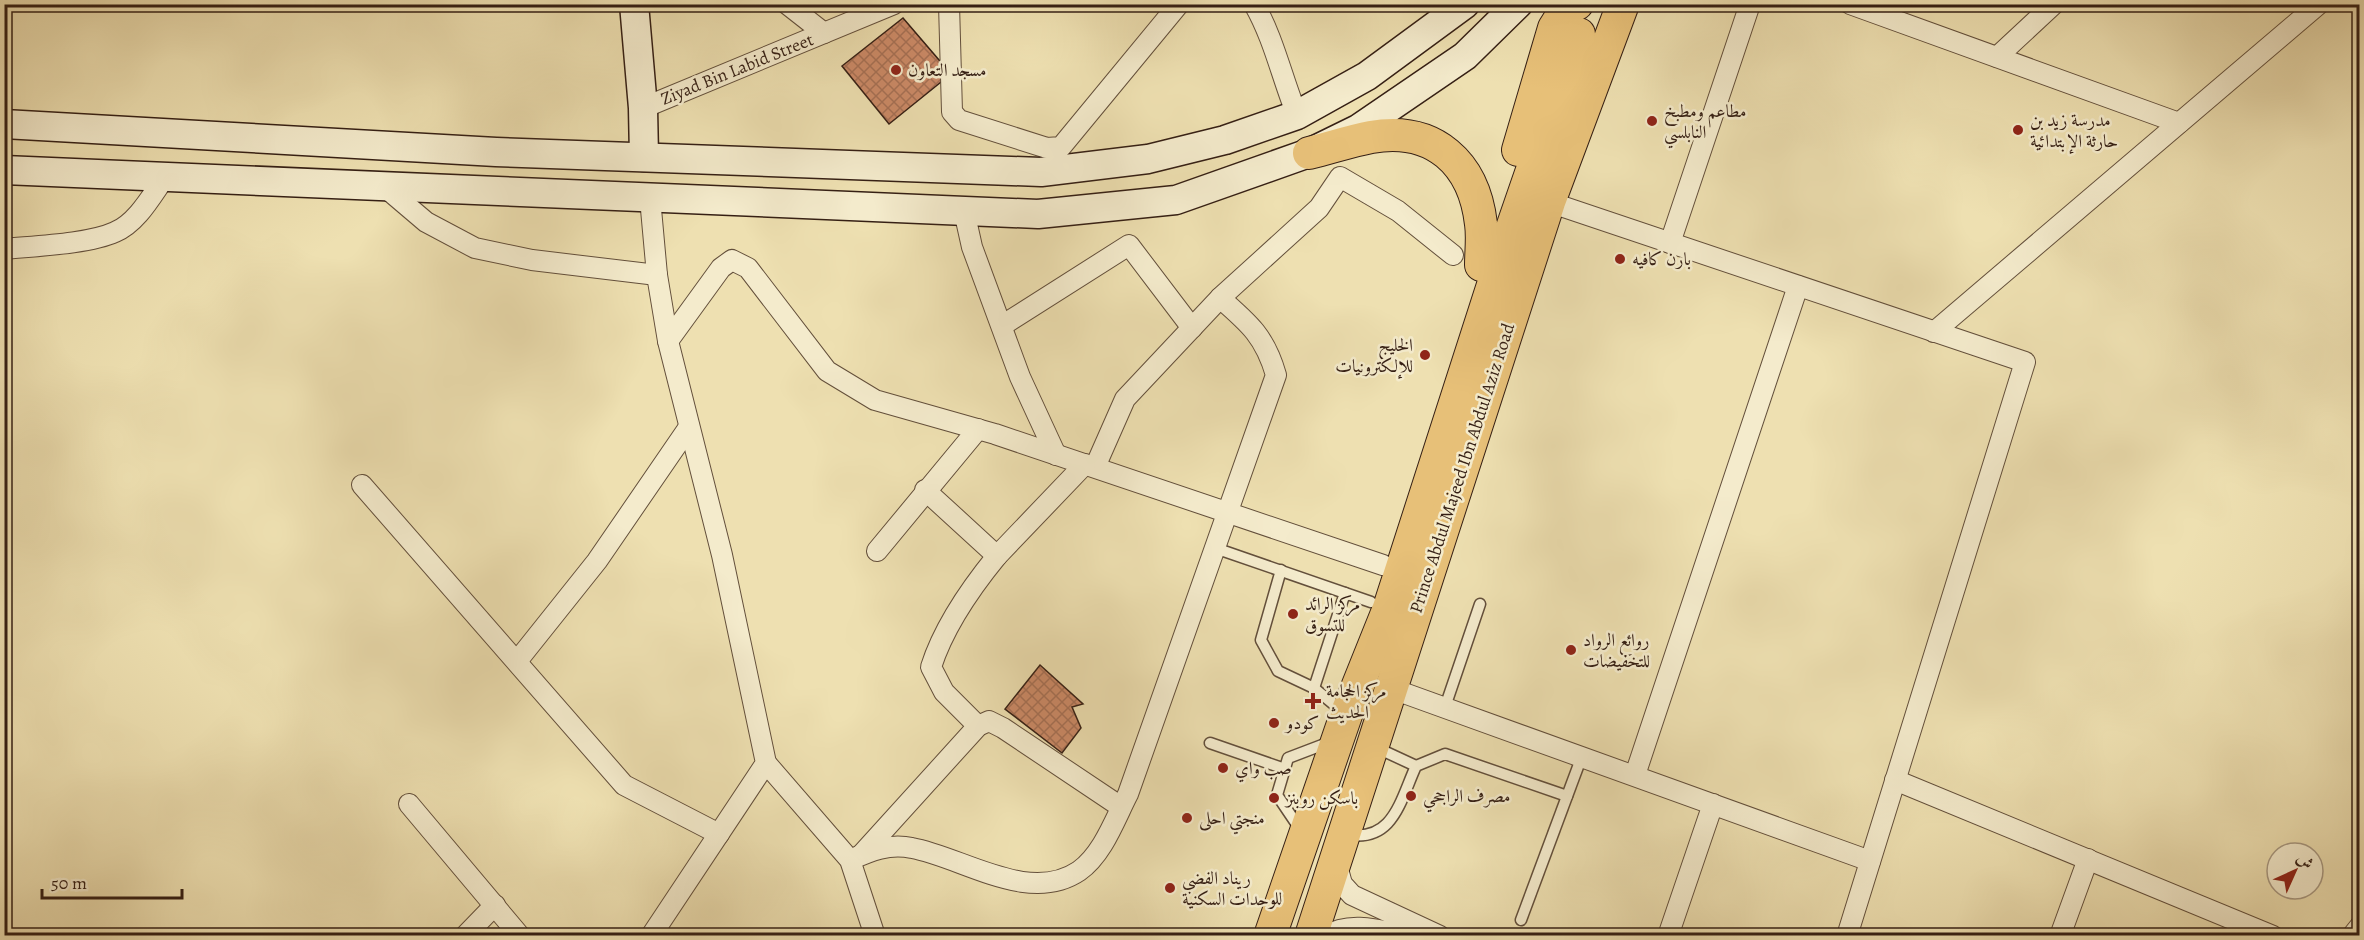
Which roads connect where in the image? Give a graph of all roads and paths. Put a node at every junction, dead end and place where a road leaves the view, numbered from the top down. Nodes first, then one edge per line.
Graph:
1 (634, 4) edge
2 (787, 4) edge
3 (949, 4) edge
4 (1179, 4) edge
5 (1254, 4) edge
6 (1518, 4) edge
7 (1623, 4) edge
8 (1750, 4) edge
9 (1850, 4) edge
10 (2054, 4) edge
11 (2319, 4) edge
12 (894, 5) edge
13 (1458, 6) edge
14 (1580, 14) edge
15 (824, 33) junction
16 (1997, 57) junction
17 (1585, 107) junction
18 (643, 108) junction
19 (1297, 115) junction
20 (2179, 123) junction
21 (4, 124) edge
22 (1309, 153) junction
23 (644, 158) junction
24 (4, 170) edge
25 (165, 177) junction
26 (386, 188) junction
27 (650, 198) junction
28 (1549, 202) junction
29 (964, 211) junction
30 (1670, 243) junction
31 (4, 249) edge
32 (1467, 260) junction
33 (657, 275) junction
34 (1798, 286) junction
35 (1220, 298) junction
36 (1003, 325) junction
37 (1192, 328) junction
38 (1934, 332) junction
39 (668, 341) junction
40 (689, 427) junction
41 (978, 429) junction
42 (1056, 454) junction
43 (1090, 466) junction
44 (362, 485) dead end
45 (925, 490) junction
46 (1228, 513) junction
47 (1215, 548) junction
48 (877, 551) dead end
49 (997, 555) junction
50 (1383, 565) junction
51 (1281, 570) junction
52 (1358, 597) junction
53 (1480, 604) dead end
54 (518, 660) junction
55 (1314, 688) junction
56 (1390, 688) junction
57 (1445, 707) junction
58 (1348, 714) junction
59 (978, 726) junction
60 (1210, 743) dead end
61 (1372, 745) junction
62 (1582, 756) junction
63 (766, 763) junction
64 (1416, 766) junction
65 (1285, 769) junction
66 (1635, 775) junction
67 (1895, 780) junction
68 (1567, 796) junction
69 (409, 804) dead end
70 (1713, 804) junction
71 (1121, 807) junction
72 (719, 834) junction
73 (1303, 834) junction
74 (1339, 847) junction
75 (855, 857) junction
76 (2088, 860) junction
77 (1870, 861) junction
78 (495, 905) junction
79 (1521, 920) dead end
80 (2360, 926) edge
81 (465, 936) edge
82 (520, 936) edge
83 (651, 936) edge
84 (875, 936) edge
85 (1270, 936) edge
86 (1311, 936) edge
87 (1326, 936) edge
88 (1410, 936) edge
89 (1440, 936) edge
90 (1668, 936) edge
91 (1847, 936) edge
92 (2060, 936) edge
93 (2273, 936) edge
94 (2352, 936) edge

1 - 18 main road, Ziyad Bin Labid Street
2 - 15 street
3 - 4 street
5 - 19 street
6 - 22 main road
7 - 17 main road, Prince Abdul Majeed Ibn Abdul Aziz Road
8 - 30 street
9 - 16 street
10 - 16 street
11 - 20 street
12 - 15 street, Ziyad Bin Labid Street
13 - 19 main road
14 - 17 main road
14 - 32 main road
14 - 58 main road, Prince Abdul Majeed Ibn Abdul Aziz Road
15 - 18 street, Ziyad Bin Labid Street
16 - 20 street
17 - 28 main road, Prince Abdul Majeed Ibn Abdul Aziz Road
18 - 23 main road
19 - 23 main road
20 - 38 street
21 - 23 main road
22 - 29 main road
22 - 32 main road
24 - 25 main road
25 - 26 main road
25 - 31 street
26 - 27 main road
26 - 33 street
27 - 29 main road
27 - 33 street
28 - 30 street
28 - 56 main road, Prince Abdul Majeed Ibn Abdul Aziz Road
29 - 36 street
30 - 34 street
32 - 35 street
32 - 50 main road
33 - 39 street
34 - 38 street
34 - 66 street
35 - 37 street
35 - 46 street
36 - 37 street
36 - 42 street
37 - 43 street
38 - 67 street
39 - 40 street
39 - 41 street
40 - 54 street
40 - 63 street
41 - 42 street
41 - 45 street
42 - 43 street
43 - 46 street
43 - 49 street
44 - 54 street
45 - 48 street
45 - 49 street
46 - 47 street
46 - 50 street
47 - 51 lane
47 - 71 street
49 - 59 street
50 - 52 main road
51 - 52 lane
51 - 55 lane
52 - 55 lane
52 - 58 main road
53 - 57 lane
54 - 72 street
55 - 58 lane
56 - 57 street
56 - 61 main road, Prince Abdul Majeed Ibn Abdul Aziz Road
57 - 62 street
58 - 65 lane
58 - 73 main road, Prince Abdul Majeed Ibn Abdul Aziz Road
59 - 71 street
59 - 75 street
60 - 65 lane
61 - 64 lane
61 - 74 main road, Prince Abdul Majeed Ibn Abdul Aziz Road
62 - 66 street
62 - 68 lane
63 - 72 street
63 - 75 street
64 - 68 lane
64 - 74 lane
65 - 73 lane
66 - 70 street
67 - 76 street
67 - 77 street
68 - 79 lane
69 - 78 street
70 - 77 street
70 - 90 street
71 - 75 street
72 - 83 street
73 - 85 main road, Prince Abdul Majeed Ibn Abdul Aziz Road
74 - 86 main road, Prince Abdul Majeed Ibn Abdul Aziz Road
74 - 89 street
75 - 84 street
76 - 92 street
76 - 93 street
77 - 91 street
78 - 81 street
78 - 82 street
80 - 94 street
87 - 88 street

